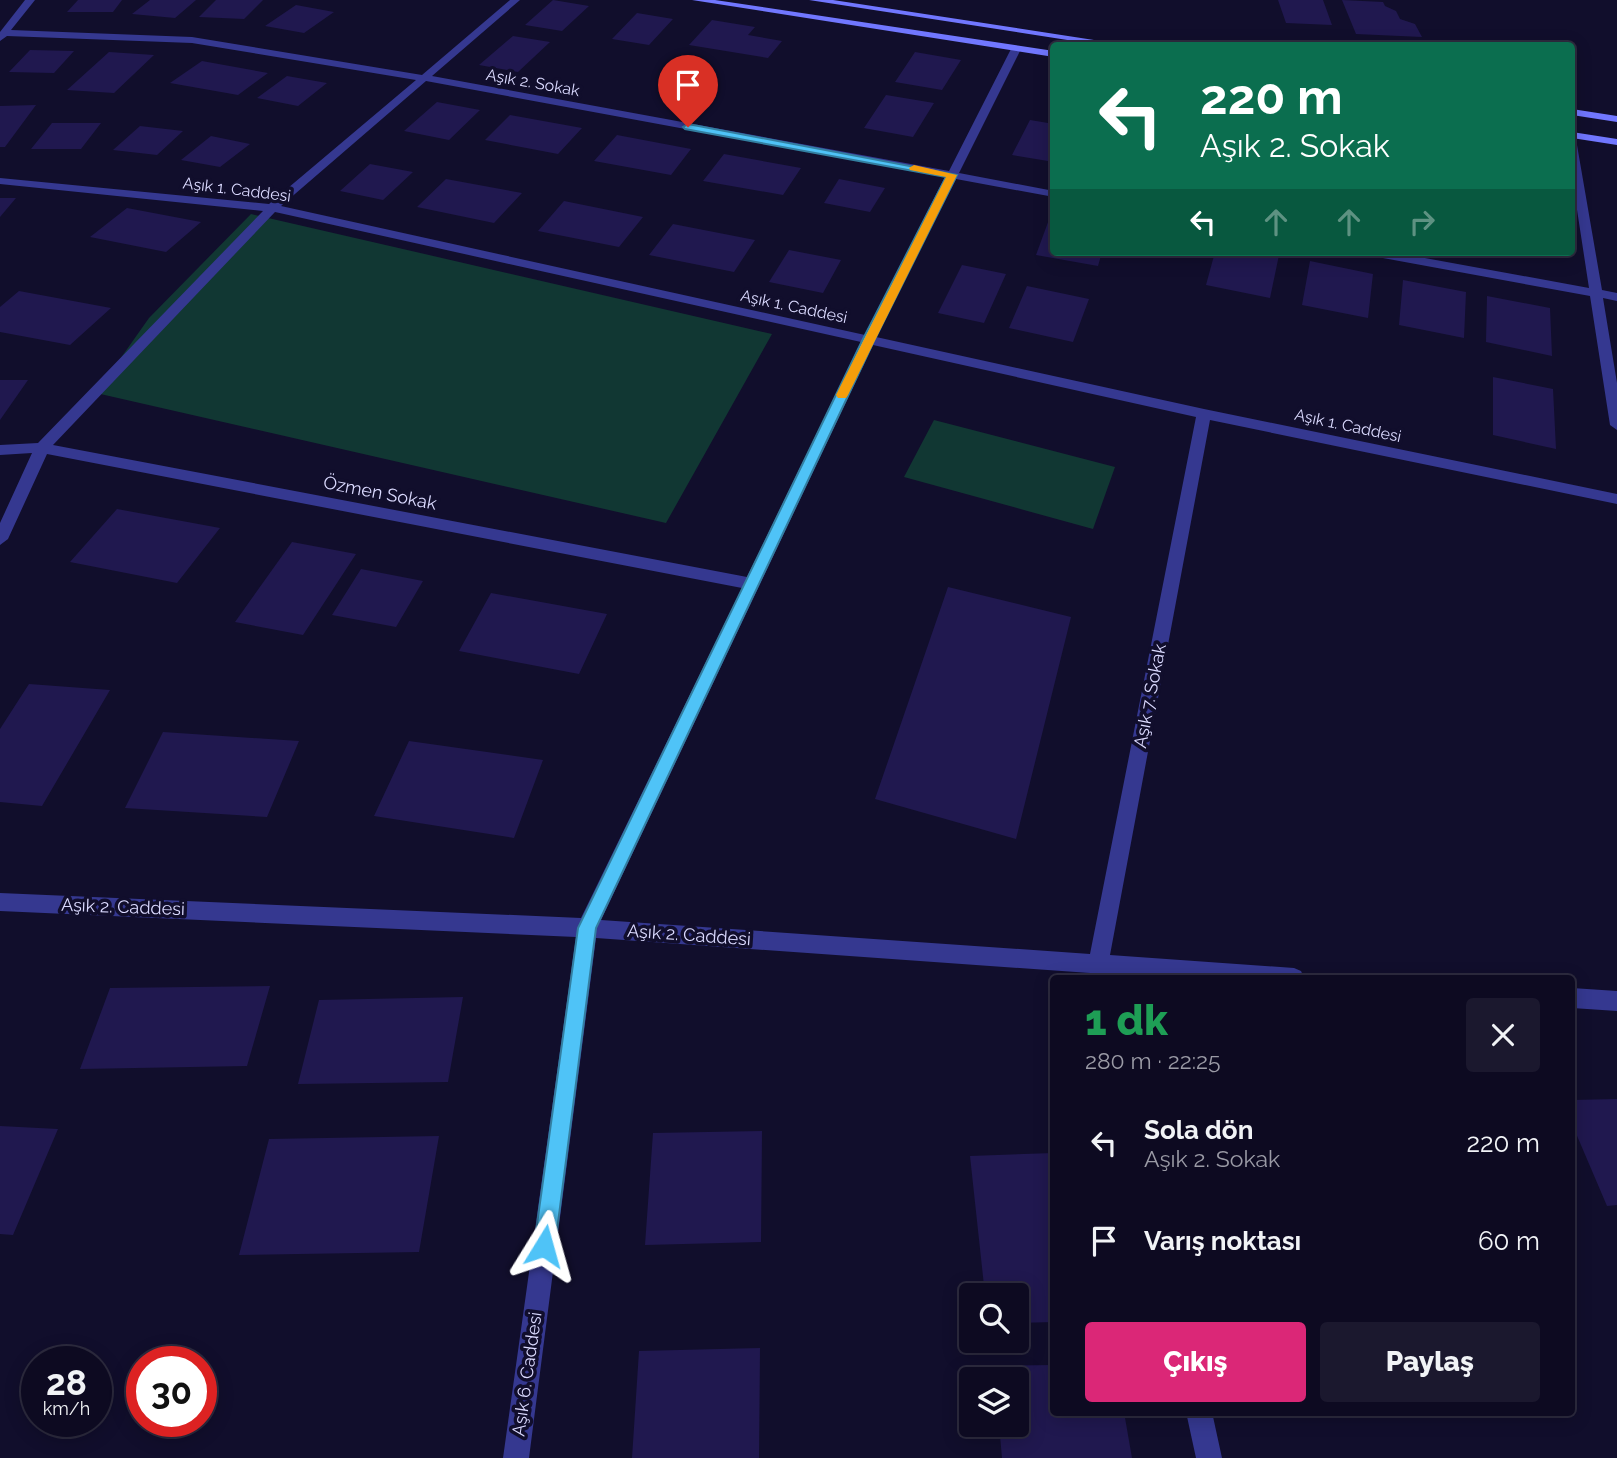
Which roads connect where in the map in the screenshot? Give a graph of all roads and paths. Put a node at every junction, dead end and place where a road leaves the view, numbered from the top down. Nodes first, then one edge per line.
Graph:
1 (30, 0) edge
2 (515, 0) edge
3 (697, 0) edge
4 (814, 0) edge
5 (2, 35) edge
6 (1102, 42) edge
7 (1016, 49) junction
8 (1050, 53) edge
9 (424, 78) junction
10 (1575, 112) edge
11 (1617, 119) edge
12 (1575, 135) edge
13 (1617, 142) edge
14 (1575, 164) edge
15 (952, 175) junction
16 (0, 181) edge
17 (1050, 193) edge
18 (272, 208) junction
19 (1393, 256) edge
20 (1596, 293) junction
21 (1617, 297) edge
22 (868, 341) junction
23 (1205, 414) junction
24 (1617, 425) edge
25 (42, 448) junction
26 (0, 450) edge
27 (1617, 499) edge
28 (0, 539) edge
29 (751, 584) junction
30 (0, 902) edge
31 (587, 928) junction
32 (1100, 971) edge
33 (1211, 975) edge
34 (1575, 998) edge
35 (1617, 1001) edge
36 (1200, 1416) edge
37 (516, 1458) edge
38 (1209, 1458) edge

1 - 5 street
2 - 9 street
3 - 7 street
4 - 6 street
5 - 9 street, Aşık 2. Sokak
7 - 8 street
7 - 15 street, Aşık 6. Caddesi
9 - 15 street, Aşık 2. Sokak
9 - 18 street
10 - 11 street
12 - 13 street
14 - 20 street
15 - 17 street, Aşık 2. Sokak
15 - 22 street, Aşık 6. Caddesi
16 - 18 street, Aşık 1. Caddesi
18 - 22 street, Aşık 1. Caddesi
18 - 25 street
19 - 20 street
20 - 21 street
20 - 24 street
22 - 23 street, Aşık 1. Caddesi
22 - 29 street, Aşık 6. Caddesi
23 - 27 street, Aşık 1. Caddesi
23 - 32 street, Aşık 7. Sokak
25 - 26 street, Özmen Sokak
25 - 28 street
25 - 29 street, Özmen Sokak
29 - 31 street, Aşık 6. Caddesi
30 - 31 street, Aşık 2. Caddesi
31 - 32 street, Aşık 2. Caddesi
31 - 37 street, Aşık 6. Caddesi
32 - 33 street, Aşık 2. Caddesi
34 - 35 street
36 - 38 street

